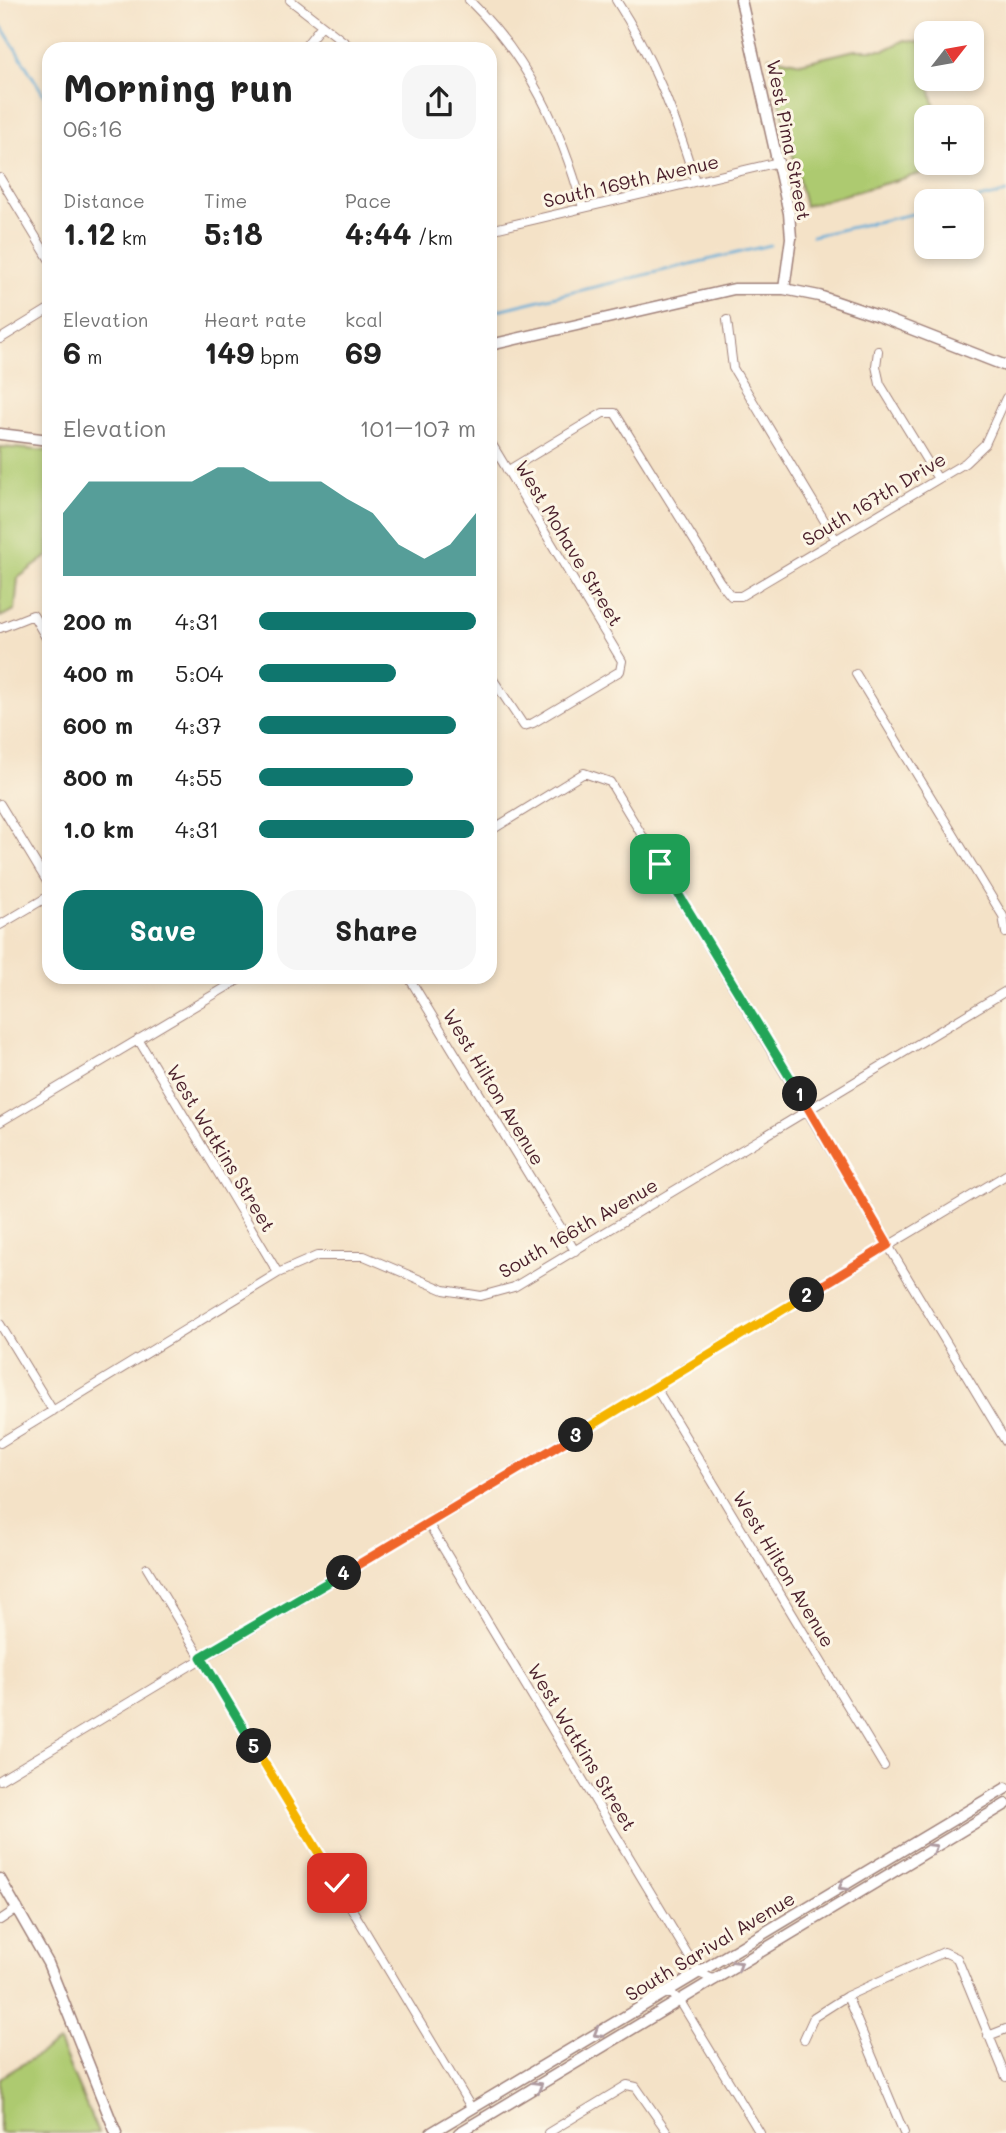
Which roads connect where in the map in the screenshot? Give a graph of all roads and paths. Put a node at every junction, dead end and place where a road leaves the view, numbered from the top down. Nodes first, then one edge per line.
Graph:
1 (290, 0) edge
2 (468, 0) edge
3 (616, 0) edge
4 (741, 0) edge
5 (322, 25) junction
6 (309, 42) edge
7 (344, 42) edge
8 (779, 162) junction
9 (0, 178) edge
10 (695, 181) junction
11 (583, 208) junction
12 (497, 228) edge
13 (42, 247) edge
14 (784, 289) junction
15 (42, 313) edge
16 (727, 320) dead end
17 (0, 339) edge
18 (497, 343) edge
19 (878, 351) dead end
20 (1006, 366) edge
21 (1006, 398) edge
22 (0, 435) edge
23 (42, 439) edge
24 (497, 453) edge
25 (508, 471) junction
26 (938, 479) junction
27 (836, 540) junction
28 (0, 628) edge
29 (42, 631) edge
30 (856, 674) dead end
31 (497, 686) edge
32 (0, 804) edge
33 (497, 827) edge
34 (42, 874) edge
35 (42, 899) edge
36 (1004, 917) edge
37 (0, 925) edge
38 (1006, 933) edge
39 (231, 984) edge
40 (413, 984) edge
41 (1006, 991) edge
42 (138, 1039) junction
43 (809, 1110) junction
44 (0, 1122) edge
45 (1006, 1175) edge
46 (888, 1245) junction
47 (575, 1251) junction
48 (278, 1273) junction
49 (0, 1324) edge
50 (656, 1388) junction
51 (52, 1411) junction
52 (1006, 1442) edge
53 (0, 1443) edge
54 (428, 1523) junction
55 (147, 1568) dead end
56 (201, 1657) junction
57 (884, 1766) dead end
58 (0, 1780) edge
59 (1006, 1788) edge
60 (1006, 1804) edge
61 (0, 1879) edge
62 (18, 1908) junction
63 (0, 1920) edge
64 (699, 1973) junction
65 (715, 1979) junction
66 (666, 1994) junction
67 (847, 1996) junction
68 (680, 2001) junction
69 (1006, 2029) edge
70 (988, 2036) junction
71 (804, 2039) dead end
72 (1006, 2077) edge
73 (472, 2109) junction
74 (479, 2121) junction
75 (116, 2133) edge
76 (431, 2133) edge
77 (459, 2133) edge
78 (548, 2133) edge
79 (668, 2133) edge
80 (760, 2133) edge
81 (904, 2133) edge

1 - 5 street
2 - 11 street
3 - 10 street
4 - 8 main road, West Pima Street
5 - 6 street
5 - 7 street
8 - 10 street, South 169th Avenue
8 - 14 main road, West Pima Street
9 - 13 street
10 - 11 street, South 169th Avenue
11 - 12 street, South 169th Avenue
14 - 18 main road
14 - 20 main road
15 - 17 street
16 - 27 street
19 - 26 street
21 - 26 street, South 167th Drive
22 - 23 main road
24 - 25 street, West Mohave Street
25 - 27 street, South 167th Drive
25 - 31 street, West Mohave Street
26 - 27 street, South 167th Drive
28 - 29 street
30 - 36 street
32 - 34 street
33 - 43 street
35 - 37 street
36 - 38 street
39 - 42 street
40 - 47 street, West Hilton Avenue
41 - 43 street, South 166th Avenue
42 - 44 street
42 - 48 street, West Watkins Street
43 - 46 street
43 - 47 street, South 166th Avenue
45 - 46 street
46 - 50 street
46 - 52 street
47 - 48 street, South 166th Avenue
48 - 51 street, South 166th Avenue
49 - 51 street
50 - 54 street
50 - 57 street, West Hilton Avenue
51 - 53 street, South 166th Avenue
54 - 56 street
54 - 64 street, West Watkins Street
55 - 56 street
56 - 58 street
56 - 73 street
59 -> 64 main road, South Sarival Avenue
65 -> 60 main road, South Sarival Avenue
61 - 62 main road
62 - 63 street
62 - 75 main road
64 - 65 street
64 - 66 main road, South Sarival Avenue
65 - 68 main road, South Sarival Avenue
66 - 68 street
66 -> 73 main road, South Sarival Avenue
67 - 70 street
67 - 71 street
67 - 81 street
74 -> 68 main road, South Sarival Avenue
68 - 80 street
69 - 70 street
70 - 72 street
73 - 74 main road
73 - 76 main road, South Sarival Avenue
74 - 77 main road, South Sarival Avenue
78 - 79 street

